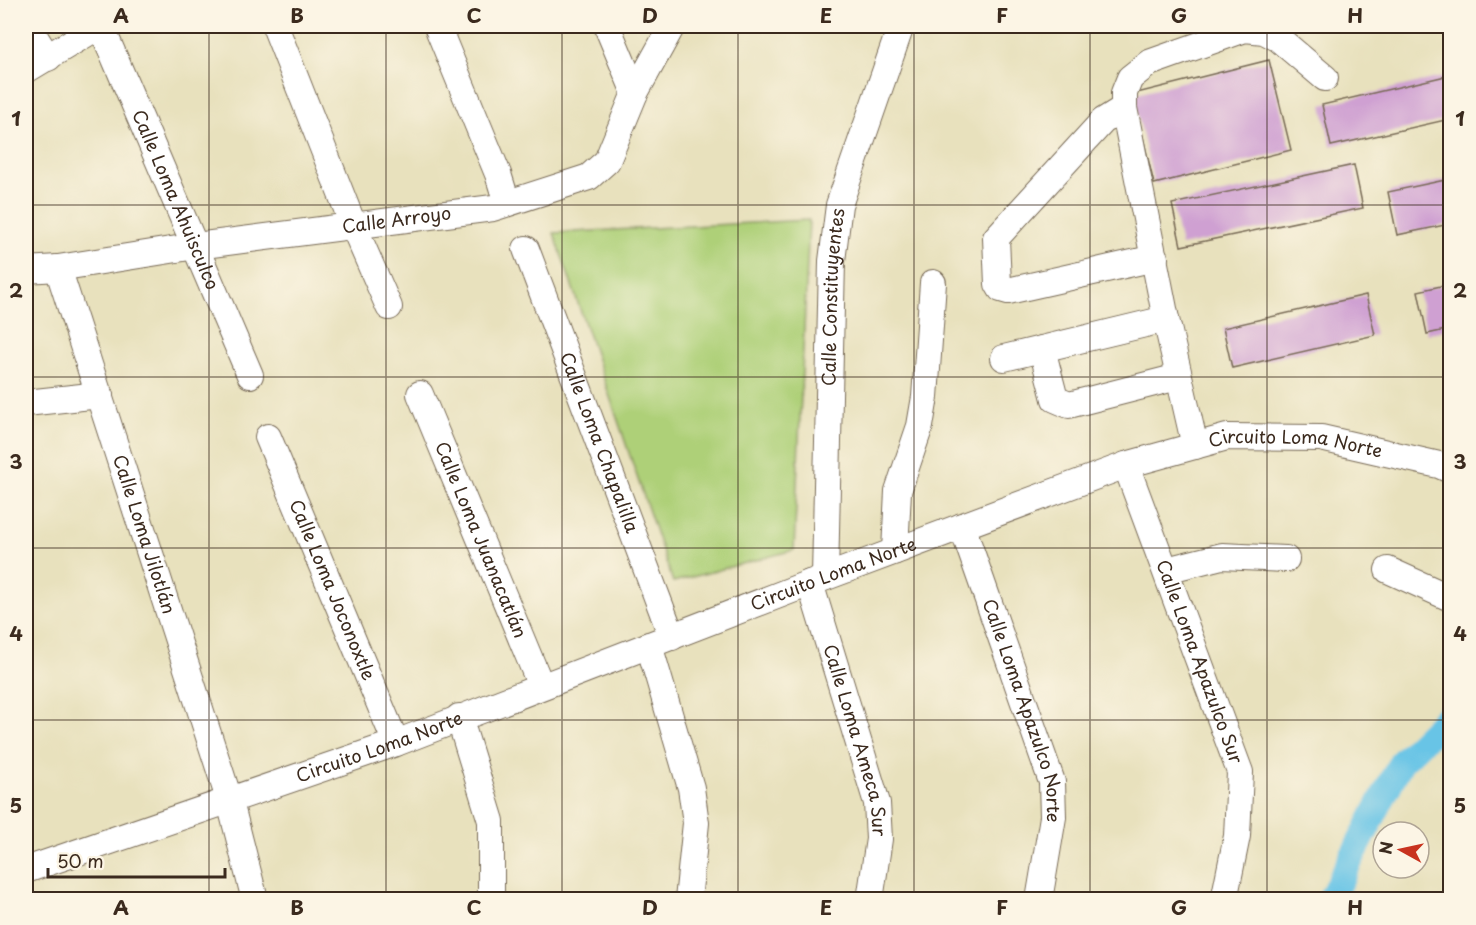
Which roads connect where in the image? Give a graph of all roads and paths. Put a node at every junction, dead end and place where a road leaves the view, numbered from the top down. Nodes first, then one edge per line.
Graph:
1 (28, 26) edge
2 (100, 26) edge
3 (275, 26) edge
4 (437, 26) edge
5 (607, 26) edge
6 (672, 26) edge
7 (901, 26) edge
8 (37, 64) edge
9 (1325, 78) dead end
10 (635, 93) junction
11 (1124, 108) junction
12 (507, 203) junction
13 (354, 227) junction
14 (196, 246) junction
15 (526, 249) dead end
16 (1155, 258) junction
17 (58, 268) junction
18 (26, 270) edge
19 (933, 283) dead end
20 (389, 307) dead end
21 (1166, 319) junction
22 (1042, 349) junction
23 (1004, 358) dead end
24 (250, 375) dead end
25 (1178, 377) junction
26 (420, 394) dead end
27 (100, 395) junction
28 (26, 403) edge
29 (268, 437) dead end
30 (1195, 446) junction
31 (1126, 465) junction
32 (1450, 470) edge
33 (962, 526) junction
34 (895, 551) junction
35 (1286, 559) dead end
36 (1166, 570) junction
37 (1388, 570) dead end
38 (817, 580) junction
39 (1450, 597) edge
40 (661, 641) junction
41 (541, 686) junction
42 (459, 717) junction
43 (396, 743) junction
44 (230, 802) junction
45 (26, 870) edge
46 (255, 900) edge
47 (491, 900) edge
48 (688, 900) edge
49 (870, 900) edge
50 (1040, 900) edge
51 (1224, 900) edge

1 - 8 street
2 - 8 street
2 - 14 street, Calle Loma Ahuisculco
3 - 13 street
4 - 12 street
5 - 10 street
6 - 10 street, Calle Arroyo
7 - 38 street, Calle Constituyentes
9 - 11 street
10 - 12 street, Calle Arroyo
11 - 16 street
11 - 16 street
12 - 13 street, Calle Arroyo
13 - 14 street, Calle Arroyo
13 - 20 street
14 - 17 street, Calle Arroyo
14 - 24 street, Calle Loma Ahuisculco
15 - 40 street, Calle Loma Chapalilla
16 - 21 street
17 - 18 street, Calle Arroyo
17 - 27 street, Calle Loma Jilotlán
19 - 34 street
21 - 22 street
21 - 25 street
22 - 23 street
22 - 25 street
25 - 30 street
26 - 41 street, Calle Loma Juanacatlán
27 - 28 street
27 - 44 street, Calle Loma Jilotlán
29 - 43 street, Calle Loma Joconoxtle
30 - 31 street, Circuito Loma Norte
30 - 32 street, Circuito Loma Norte
31 - 33 street, Circuito Loma Norte
31 - 36 street, Calle Loma Apazulco Sur
33 - 34 street, Circuito Loma Norte
33 - 50 street, Calle Loma Apazulco Norte
34 - 38 street, Circuito Loma Norte
35 - 36 street
36 - 51 street, Calle Loma Apazulco Sur
37 - 39 street
38 - 40 street, Circuito Loma Norte
38 - 49 street, Calle Loma Ameca Sur
40 - 41 street, Circuito Loma Norte
40 - 48 street, Calle Loma Chapalilla
41 - 42 street, Circuito Loma Norte
42 - 43 street, Circuito Loma Norte
42 - 47 street
43 - 44 street, Circuito Loma Norte
44 - 45 street, Circuito Loma Norte
44 - 46 street, Calle Loma Jilotlán

